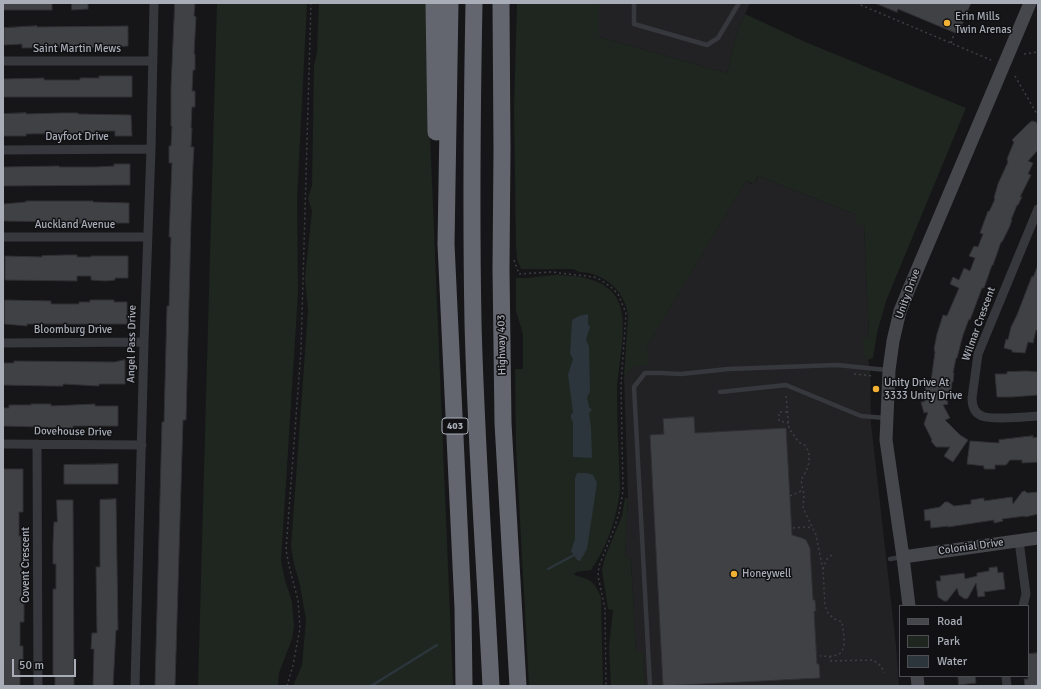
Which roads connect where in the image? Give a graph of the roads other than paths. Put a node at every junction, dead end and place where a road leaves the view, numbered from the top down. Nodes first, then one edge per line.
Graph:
1 (154, 3) edge
2 (434, 3) edge
3 (450, 3) edge
4 (474, 3) edge
5 (501, 3) edge
6 (634, 3) edge
7 (739, 3) edge
8 (1030, 3) edge
9 (3, 61) edge
10 (152, 61) junction
11 (151, 149) junction
12 (3, 150) edge
13 (1038, 209) edge
14 (3, 237) edge
15 (147, 237) junction
16 (446, 244) junction
17 (144, 342) junction
18 (3, 343) edge
19 (889, 370) junction
20 (720, 392) dead end
21 (1038, 416) edge
22 (887, 418) junction
23 (3, 444) edge
24 (37, 444) junction
25 (142, 445) junction
26 (1038, 538) edge
27 (1019, 540) junction
28 (903, 557) junction
29 (890, 559) dead end
30 (909, 605) edge
31 (1023, 605) edge
32 (38, 686) edge
33 (135, 686) edge
34 (464, 686) edge
35 (491, 686) edge
36 (518, 686) edge
37 (650, 686) edge

1 - 10 street, Angel Pass Drive
2 - 16 highway
3 - 16 highway, 403
4 - 35 highway
5 - 36 highway, Highway 403
6 - 7 lane
8 - 19 street, Unity Drive
9 - 10 street, Saint Martin Mews
10 - 11 street, Angel Pass Drive
11 - 12 street, Dayfoot Drive
11 - 15 street, Angel Pass Drive
13 - 21 street, Wilmar Crescent
14 - 15 street, Auckland Avenue
15 - 17 street, Angel Pass Drive
16 - 34 highway, 403
17 - 18 street, Bloomburg Drive
17 - 25 street, Angel Pass Drive
19 - 22 street, Unity Drive
19 - 37 lane
20 - 22 lane
22 - 28 street, Unity Drive
23 - 24 street, Dovehouse Drive
24 - 25 street, Dovehouse Drive
24 - 32 street, Covent Crescent
25 - 33 street, Angel Pass Drive
26 - 27 street, Colonial Drive
27 - 28 street, Colonial Drive
27 - 31 street
28 - 29 lane
28 - 30 street, Unity Drive

